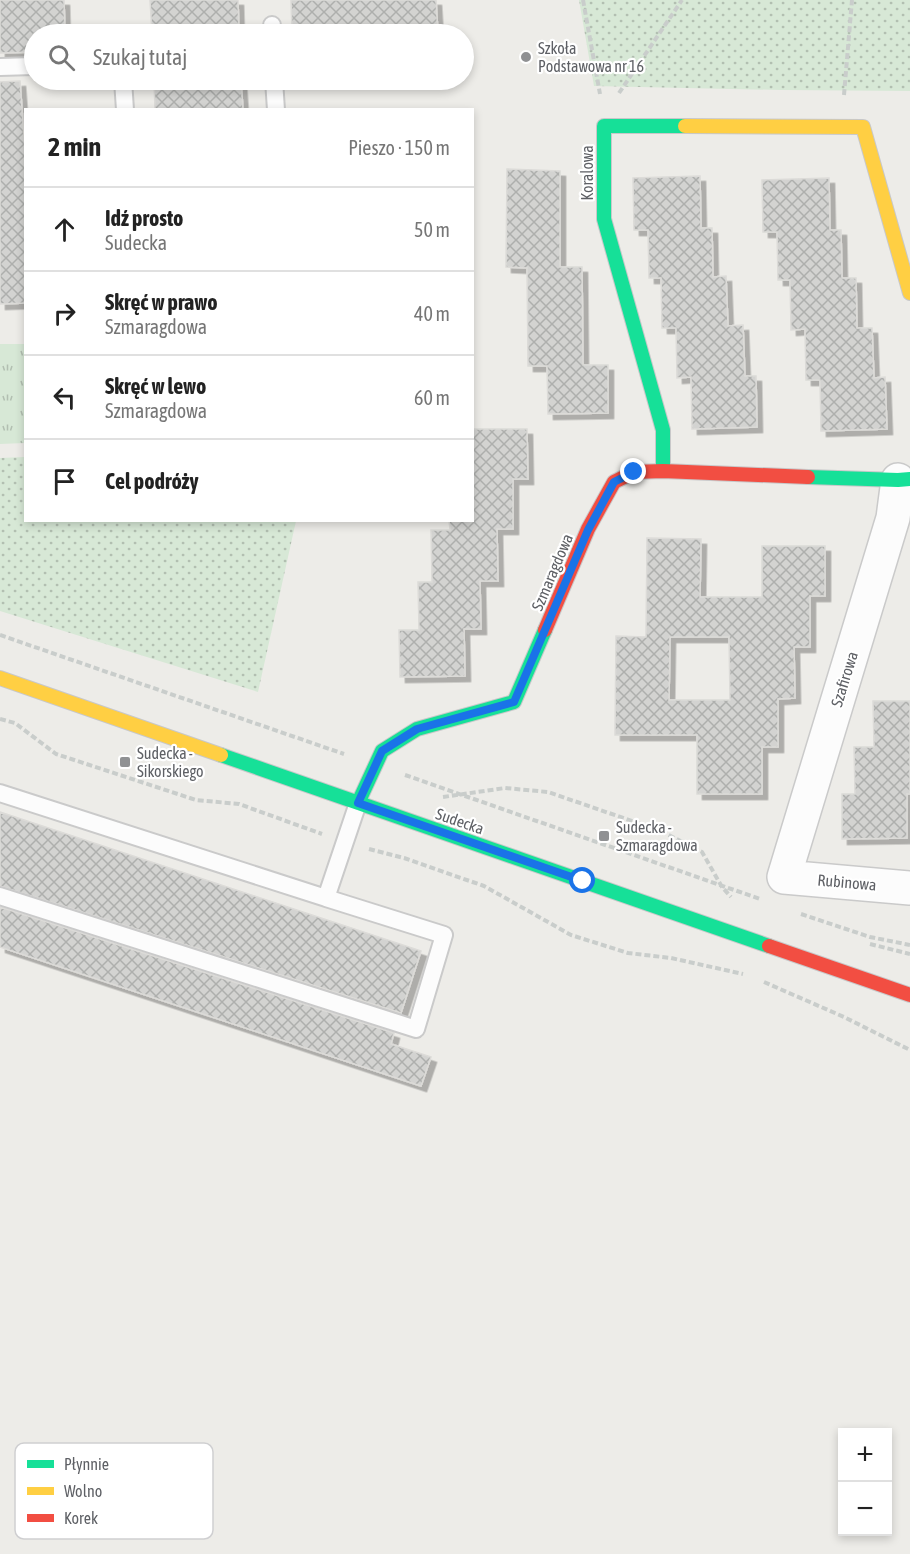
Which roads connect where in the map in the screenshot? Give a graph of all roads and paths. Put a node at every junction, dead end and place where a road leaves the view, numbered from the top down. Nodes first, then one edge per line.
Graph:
1 (583, 0) edge
2 (682, 0) edge
3 (852, 0) edge
4 (24, 66) edge
5 (0, 67) edge
6 (124, 90) edge
7 (275, 90) edge
8 (125, 108) edge
9 (276, 108) edge
10 (608, 110) junction
11 (604, 126) junction
12 (841, 127) junction
13 (910, 293) edge
14 (663, 471) junction
15 (904, 479) edge
16 (0, 635) edge
17 (0, 678) edge
18 (0, 719) edge
19 (375, 765) junction
20 (0, 793) edge
21 (460, 794) junction
22 (441, 797) dead end
23 (358, 803) junction
24 (345, 842) junction
25 (722, 887) junction
26 (910, 888) edge
27 (775, 889) junction
28 (0, 896) edge
29 (326, 898) junction
30 (734, 900) dead end
31 (797, 912) dead end
32 (866, 943) dead end
33 (910, 945) edge
34 (910, 954) edge
35 (744, 975) dead end
36 (764, 981) dead end
37 (910, 995) edge
38 (910, 1050) edge

1 - 10 path
2 - 10 path
3 - 12 path
4 - 5 lane
6 - 8 lane
7 - 9 lane
10 - 11 path
11 - 12 street, Koralowa
11 - 14 street, Koralowa
12 - 13 street, Koralowa
14 - 15 street, Szmaragdowa
14 - 19 street, Szmaragdowa
15 - 27 street, Szafirowa
16 - 19 path
17 - 23 street, Sudecka
18 - 24 path
19 - 21 path
19 - 23 street, Szmaragdowa
20 - 29 lane
21 - 22 path
21 - 25 path
21 - 25 path
23 - 24 lane
23 - 37 street, Sudecka
24 - 29 lane
24 - 35 path
25 - 27 path
25 - 30 path
26 - 27 street, Rubinowa
28 - 29 lane
31 - 33 path
32 - 34 path
36 - 38 path

